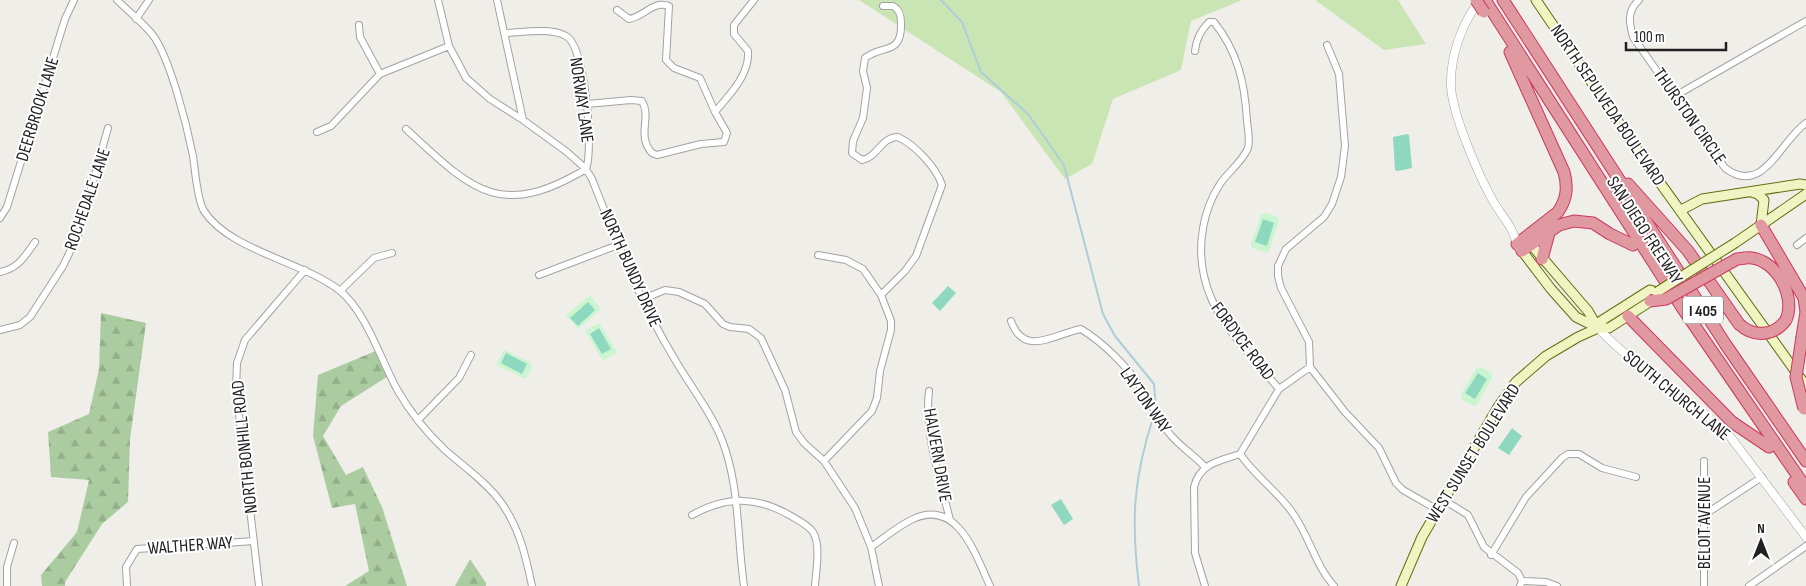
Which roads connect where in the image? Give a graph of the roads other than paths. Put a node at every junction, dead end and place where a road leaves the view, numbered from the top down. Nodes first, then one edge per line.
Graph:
1 (74, 0) edge
2 (117, 0) edge
3 (149, 0) edge
4 (438, 0) edge
5 (497, 0) edge
6 (754, 0) edge
7 (1476, 0) edge
8 (1502, 0) edge
9 (1536, 0) edge
10 (1639, 0) edge
11 (1485, 5) edge
12 (883, 6) dead end
13 (617, 10) dead end
14 (136, 19) junction
15 (1806, 22) edge
16 (359, 25) dead end
17 (504, 33) junction
18 (1327, 45) dead end
19 (449, 46) junction
20 (1195, 50) dead end
21 (1510, 52) junction
22 (380, 74) junction
23 (1676, 96) junction
24 (587, 104) junction
25 (714, 112) junction
26 (523, 120) junction
27 (1806, 123) edge
28 (108, 128) dead end
29 (406, 129) dead end
30 (317, 132) dead end
31 (1603, 156) junction
32 (586, 169) junction
33 (1806, 185) edge
34 (1748, 191) junction
35 (1806, 194) edge
36 (1681, 210) junction
37 (0, 218) edge
38 (1761, 225) junction
39 (1549, 233) junction
40 (1806, 238) edge
41 (35, 242) dead end
42 (1524, 244) junction
43 (618, 245) junction
44 (1633, 245) junction
45 (1797, 245) dead end
46 (392, 253) dead end
47 (818, 256) dead end
48 (1542, 259) junction
49 (305, 270) junction
50 (0, 272) edge
51 (540, 275) dead end
52 (340, 291) junction
53 (881, 295) junction
54 (1653, 297) junction
55 (643, 299) junction
56 (1629, 311) junction
57 (1011, 321) dead end
58 (1598, 328) junction
59 (0, 330) edge
60 (471, 355) dead end
61 (1310, 368) junction
62 (1806, 386) edge
63 (1279, 388) junction
64 (929, 390) dead end
65 (1806, 412) edge
66 (418, 420) junction
67 (1769, 447) junction
68 (1240, 454) junction
69 (824, 461) junction
70 (1704, 461) dead end
71 (1806, 461) edge
72 (1205, 467) junction
73 (1636, 477) dead end
74 (1762, 477) junction
75 (1806, 488) edge
76 (1806, 499) edge
77 (1444, 500) junction
78 (735, 502) junction
79 (1438, 510) junction
80 (692, 515) dead end
81 (1704, 515) junction
82 (950, 520) junction
83 (1806, 537) edge
84 (254, 541) junction
85 (14, 543) dead end
86 (1806, 546) edge
87 (871, 547) junction
88 (1492, 555) junction
89 (1521, 583) edge
90 (8, 586) edge
91 (127, 586) edge
92 (259, 586) edge
93 (532, 586) edge
94 (744, 586) edge
95 (816, 586) edge
96 (878, 586) edge
97 (990, 586) edge
98 (1205, 586) edge
99 (1334, 586) edge
100 (1401, 586) edge
101 (1557, 586) edge
102 (1704, 586) edge
103 (1749, 586) edge

1 - 37 street, DEERBROOK LANE
2 - 14 street
3 - 14 street
4 - 19 street, NORTH BUNDY DRIVE
5 - 17 street
6 - 25 street
7 - 11 highway, SAN DIEGO FREEWAY / I 405, bridge
8 - 31 highway, SAN DIEGO FREEWAY / I 405
9 - 36 main road, NORTH SEPULVEDA BOULEVARD
10 - 23 street, THURSTON CIRCLE
11 - 21 highway, SAN DIEGO FREEWAY / I 405
11 - 42 street
11 - 75 highway
12 - 53 street
13 - 25 street
14 - 49 street
15 - 23 street
16 - 22 street
17 - 24 street, NORWAY LANE
17 - 26 street
18 - 61 street
19 - 22 street
19 - 26 street, NORTH BUNDY DRIVE
20 - 63 street, FORDYCE ROAD
21 - 42 highway
21 - 44 highway, SAN DIEGO FREEWAY / I 405
22 - 30 street
23 - 27 street, THURSTON CIRCLE
24 - 25 street
24 - 32 street, NORWAY LANE
26 - 32 street, NORTH BUNDY DRIVE
28 - 59 street, ROCHEDALE LANE
29 - 32 street
31 - 54 highway, bridge
31 - 71 highway, SAN DIEGO FREEWAY / I 405
32 - 43 street, NORTH BUNDY DRIVE
33 - 34 main road
34 - 36 main road
34 - 38 main road
35 - 38 main road, WEST SUNSET BOULEVARD
36 - 62 main road, NORTH SEPULVEDA BOULEVARD
38 - 54 main road, WEST SUNSET BOULEVARD, bridge
38 - 65 highway, bridge
39 - 42 highway
39 - 44 highway
39 - 48 highway
40 - 45 street
41 - 50 street
42 - 48 main road
42 - 58 main road
43 - 51 street
43 - 55 street, NORTH BUNDY DRIVE
44 - 67 highway, SAN DIEGO FREEWAY / I 405
46 - 52 street
47 - 53 street
48 - 58 main road
49 - 52 street
49 - 84 street, NORTH BONHILL ROAD
52 - 66 street
53 - 69 street
54 - 56 main road, WEST SUNSET BOULEVARD
55 - 69 street
55 - 78 street, NORTH BUNDY DRIVE
56 - 58 main road, WEST SUNSET BOULEVARD
56 - 67 highway
57 - 72 street, LAYTON WAY
58 - 74 street, SOUTH CHURCH LANE
58 - 77 main road, WEST SUNSET BOULEVARD
60 - 66 street
61 - 63 street
61 - 79 street
63 - 68 street
64 - 82 street, HALVERN DRIVE
66 - 93 street
67 - 76 highway, SAN DIEGO FREEWAY / I 405
68 - 72 street
68 - 99 street
69 - 87 street
70 - 81 street, BELOIT AVENUE
72 - 98 street
73 - 88 street
74 - 81 street
74 - 83 street, SOUTH CHURCH LANE
77 - 79 main road, WEST SUNSET BOULEVARD
77 - 88 street
78 - 80 street
78 - 94 street, NORTH BUNDY DRIVE
78 - 95 street
79 - 100 main road, WEST SUNSET BOULEVARD
81 - 102 street, BELOIT AVENUE
82 - 87 street
82 - 97 street
84 - 91 street, WALTHER WAY
84 - 92 street, NORTH BONHILL ROAD
85 - 90 street
86 - 103 street
87 - 96 street
88 - 89 street
89 - 101 street

